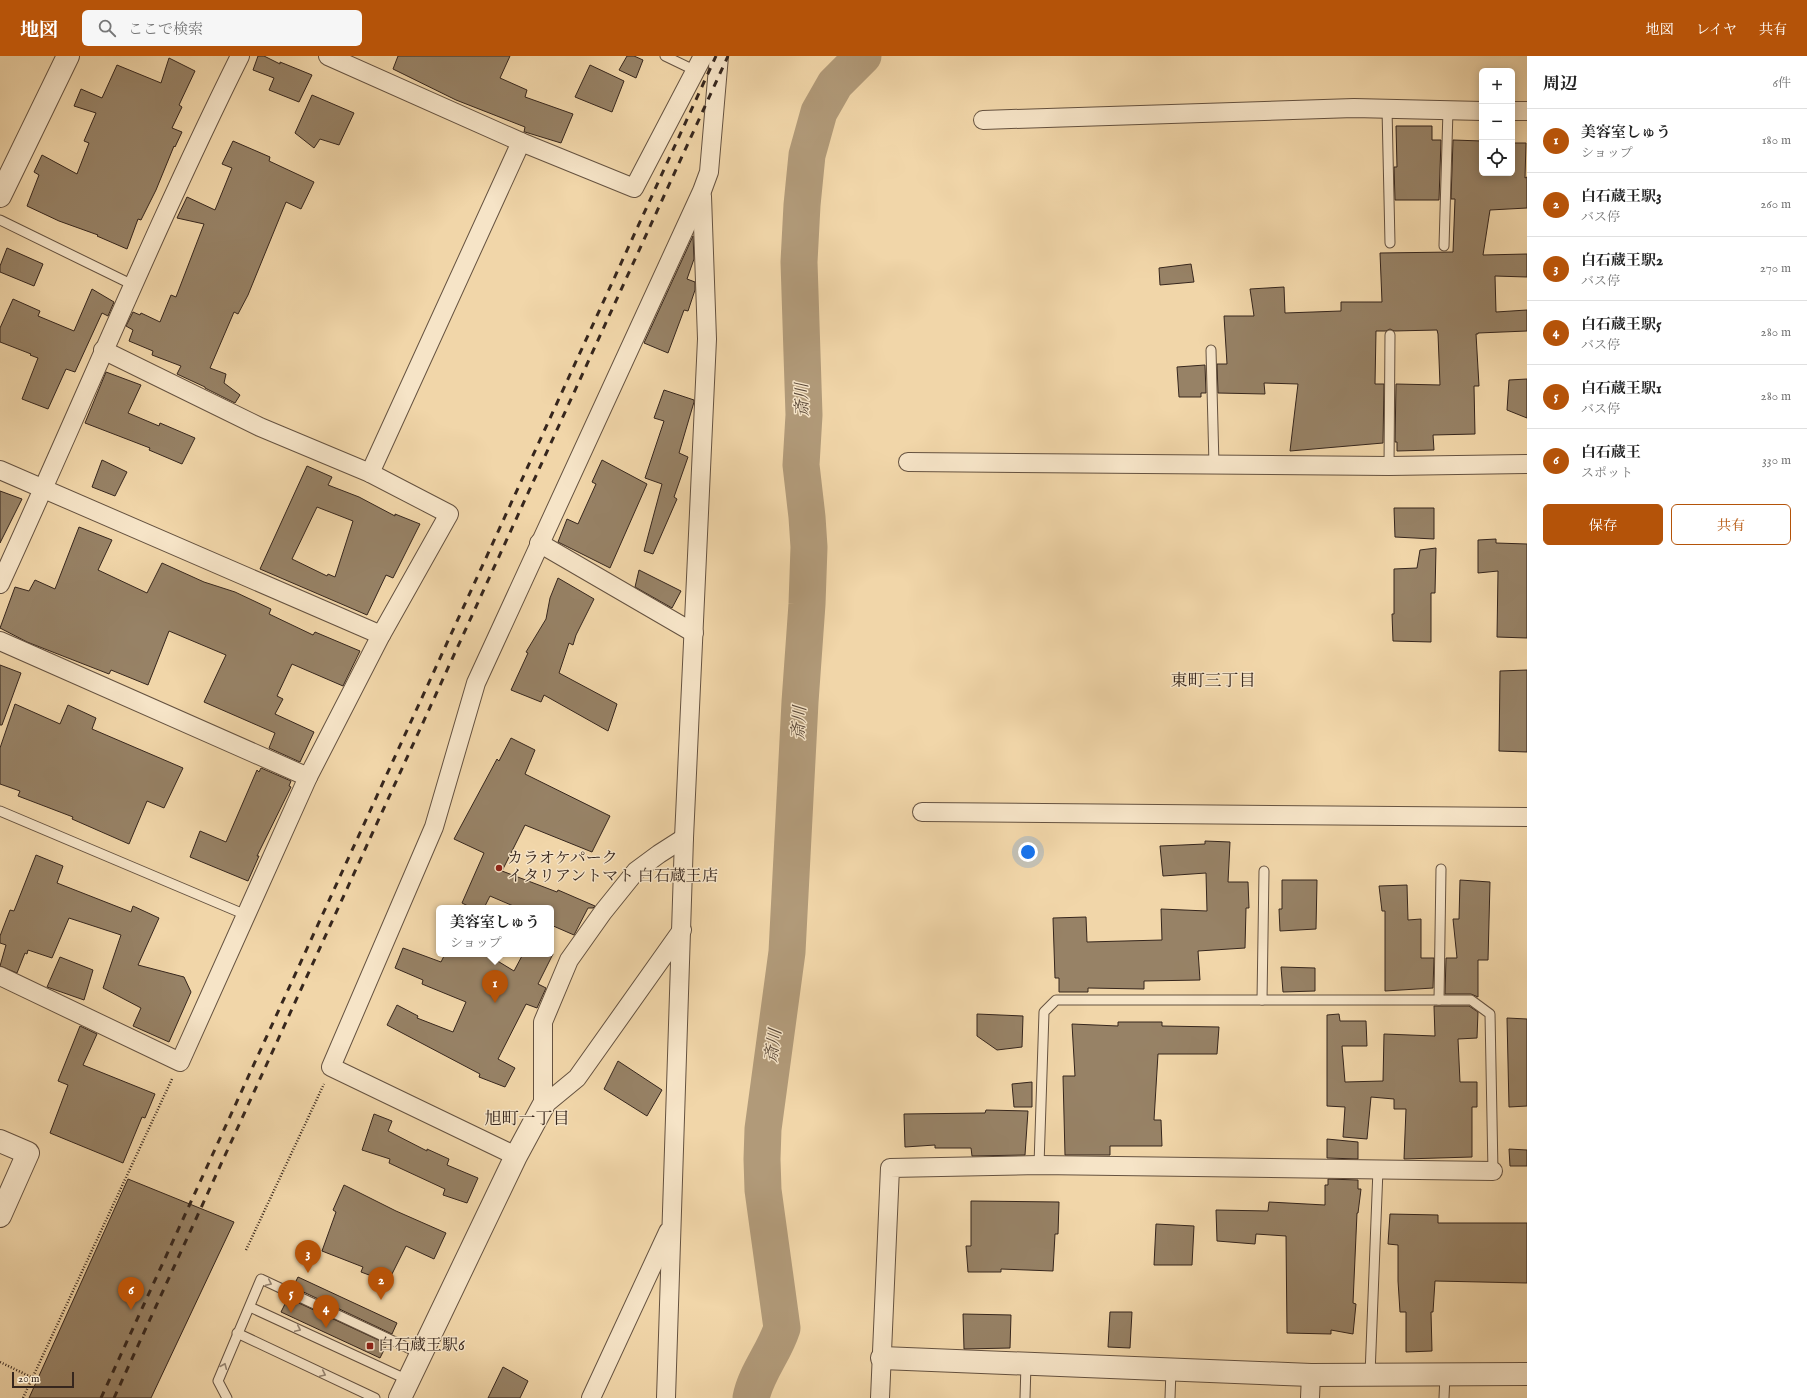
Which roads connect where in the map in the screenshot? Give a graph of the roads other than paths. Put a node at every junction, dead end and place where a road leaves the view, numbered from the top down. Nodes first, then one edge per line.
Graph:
1 (68, 56) edge
2 (240, 56) edge
3 (328, 56) edge
4 (665, 56) edge
5 (719, 56) edge
6 (698, 63) edge
7 (1387, 109) junction
8 (1448, 110) junction
9 (1479, 110) edge
10 (1515, 111) edge
11 (1527, 111) edge
12 (983, 120) dead end
13 (521, 142) junction
14 (702, 191) junction
15 (0, 196) edge
16 (0, 220) edge
17 (1390, 243) dead end
18 (1444, 246) dead end
19 (133, 286) junction
20 (1390, 335) dead end
21 (103, 350) junction
22 (1211, 350) dead end
23 (908, 462) dead end
24 (1214, 464) junction
25 (1527, 464) edge
26 (1389, 466) junction
27 (0, 470) edge
28 (370, 473) junction
29 (43, 490) junction
30 (539, 543) junction
31 (0, 584) edge
32 (694, 633) junction
33 (381, 635) junction
34 (0, 641) edge
35 (308, 777) junction
36 (0, 812) edge
37 (922, 812) dead end
38 (1527, 817) edge
39 (684, 838) junction
40 (1264, 870) dead end
41 (1441, 870) dead end
42 (246, 915) junction
43 (682, 930) junction
44 (0, 976) edge
45 (1262, 1000) junction
46 (1438, 1000) junction
47 (543, 1106) junction
48 (0, 1141) edge
49 (516, 1156) junction
50 (1039, 1165) junction
51 (1378, 1170) junction
52 (1493, 1171) joint
53 (0, 1216) edge
54 (671, 1225) junction
55 (250, 1307) junction
56 (237, 1334) junction
57 (420, 1354) junction
58 (882, 1358) junction
59 (1026, 1364) junction
60 (1171, 1370) junction
61 (1527, 1374) edge
62 (1311, 1375) junction
63 (1370, 1375) junction
64 (1445, 1375) junction
65 (404, 1389) edge
66 (227, 1398) edge
67 (374, 1398) edge
68 (591, 1398) edge
69 (666, 1398) edge
70 (880, 1398) edge
71 (1025, 1398) edge
72 (1170, 1398) edge
73 (1310, 1398) edge
74 (1444, 1398) edge

1 - 15 street
2 - 19 street
3 - 13 street
4 - 6 lane
5 - 14 street
6 - 13 street
7 - 8 street
7 - 12 street
7 - 17 lane
8 - 9 street
8 - 18 lane
10 - 11 street
13 - 28 street
14 - 30 street
14 - 32 street
16 - 19 lane
19 - 21 street
20 - 26 lane
21 - 28 street
21 - 29 street
22 - 24 lane
23 - 24 street
24 - 26 street
25 - 26 street
27 - 29 street
28 - 33 street
29 - 31 street
29 - 33 street
30 - 32 street
30 - 49 street
32 - 39 street
33 - 35 street
34 - 35 street
35 - 42 street
36 - 42 lane
37 - 38 street
39 - 43 street
39 - 47 street
40 - 45 lane
41 - 46 lane
42 - 44 street
43 - 47 street
43 - 54 street
45 - 46 lane
45 - 50 lane
46 - 52 lane
47 - 49 street
48 - 53 street
49 - 57 street
50 - 51 street
50 - 58 street
51 - 52 street
51 - 63 lane
54 - 68 street
54 - 69 street
55 - 56 lane
55 -> 57 lane
55 -> 65 lane
66 -> 56 lane
56 -> 67 lane
57 - 65 street
58 - 59 street
58 - 70 street
59 - 60 street
59 - 71 lane
60 - 62 street
60 - 72 lane
61 - 64 street
62 - 63 street
62 - 73 street
63 - 64 street
64 - 74 lane

